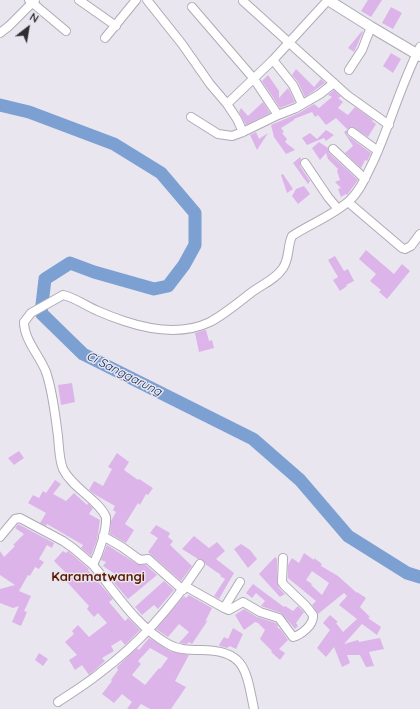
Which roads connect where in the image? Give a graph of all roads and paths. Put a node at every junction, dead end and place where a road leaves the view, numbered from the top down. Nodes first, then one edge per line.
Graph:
1 (79, 0) edge
2 (136, 0) edge
3 (147, 0) edge
4 (328, 0) edge
5 (32, 1) edge
6 (243, 1) dead end
7 (192, 7) dead end
8 (116, 26) junction
9 (374, 29) junction
10 (66, 31) dead end
11 (0, 33) edge
12 (105, 38) dead end
13 (289, 43) junction
14 (419, 52) edge
15 (273, 60) junction
16 (348, 70) dead end
17 (254, 79) junction
18 (336, 84) junction
19 (227, 104) junction
20 (302, 104) junction
21 (278, 114) junction
22 (191, 117) dead end
23 (389, 125) junction
24 (243, 132) junction
25 (352, 132) dead end
26 (333, 149) dead end
27 (378, 151) junction
28 (305, 163) dead end
29 (365, 179) junction
30 (348, 202) junction
31 (338, 209) junction
32 (418, 240) edge
33 (103, 536) junction
34 (0, 537) edge
35 (283, 558) dead end
36 (200, 564) dead end
37 (93, 565) junction
38 (240, 582) dead end
39 (184, 588) junction
40 (224, 608) junction
41 (148, 630) junction
42 (58, 702) dead end
43 (254, 709) edge

1 - 8 street
2 - 8 street
3 - 19 street
4 - 9 main road
4 - 13 street
5 - 10 street
5 - 11 street
6 - 13 street
7 - 17 street
8 - 12 street
9 - 14 main road
9 - 16 street
13 - 15 street
13 - 18 street
14 - 23 street
15 - 17 street
15 - 20 street
17 - 19 street
17 - 21 street
18 - 20 street
18 - 23 street
19 - 24 street
20 - 21 street
21 - 24 street
22 - 24 street
23 - 27 street
25 - 27 street
26 - 29 street
27 - 29 street
28 - 31 street
29 - 30 street
30 - 31 street
30 - 32 street
31 - 33 street
33 - 37 street
33 - 39 street
34 - 37 street
35 - 40 street
36 - 39 street
37 - 41 street
38 - 40 street
39 - 40 street
39 - 41 street
41 - 42 street
41 - 43 street

